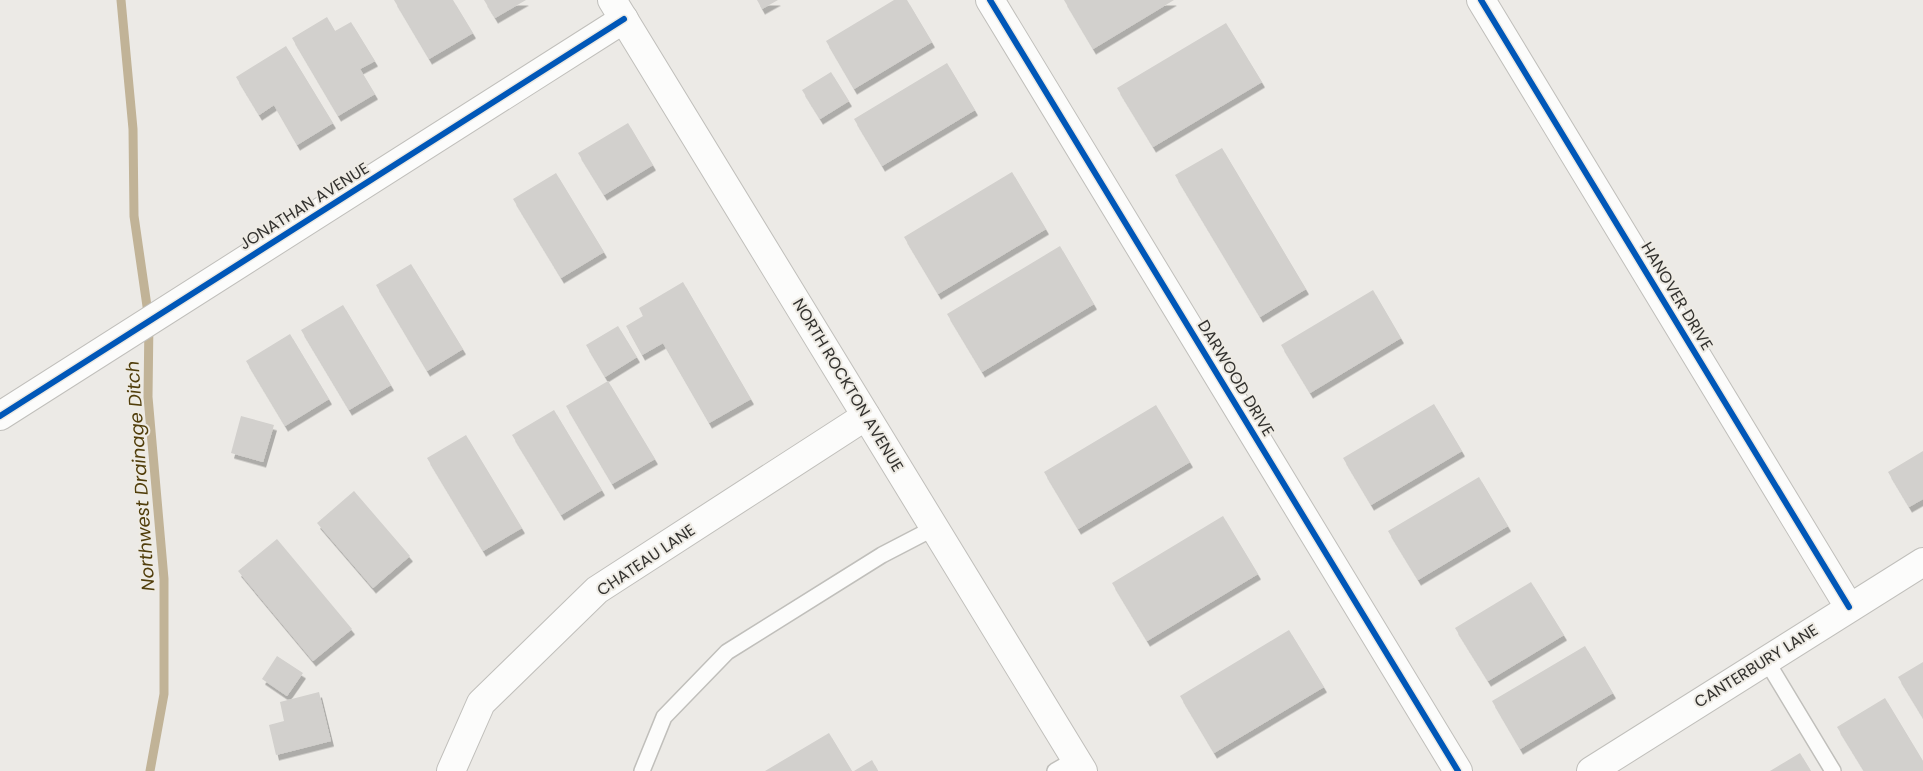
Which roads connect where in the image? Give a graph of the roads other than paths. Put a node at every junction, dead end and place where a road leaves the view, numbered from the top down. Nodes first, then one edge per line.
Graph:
1 (990, 0) edge
2 (1481, 0) edge
3 (618, 10) edge
4 (0, 416) edge
5 (866, 416) junction
6 (934, 528) junction
7 (1923, 562) edge
8 (1849, 607) junction
9 (1766, 660) junction
10 (1071, 767) edge
11 (451, 771) edge
12 (642, 771) edge
13 (1458, 771) edge
14 (1591, 771) edge
15 (1833, 771) edge

1 - 13 street, DARWOOD DRIVE
2 - 8 street, HANOVER DRIVE
3 - 4 street, JONATHAN AVENUE
3 - 5 street, NORTH ROCKTON AVENUE
5 - 6 street, NORTH ROCKTON AVENUE
5 - 11 street, CHATEAU LANE
6 - 10 street, NORTH ROCKTON AVENUE
6 - 12 lane
7 - 8 street, CANTERBURY LANE
8 - 9 street, CANTERBURY LANE
9 - 14 street, CANTERBURY LANE
9 - 15 lane

